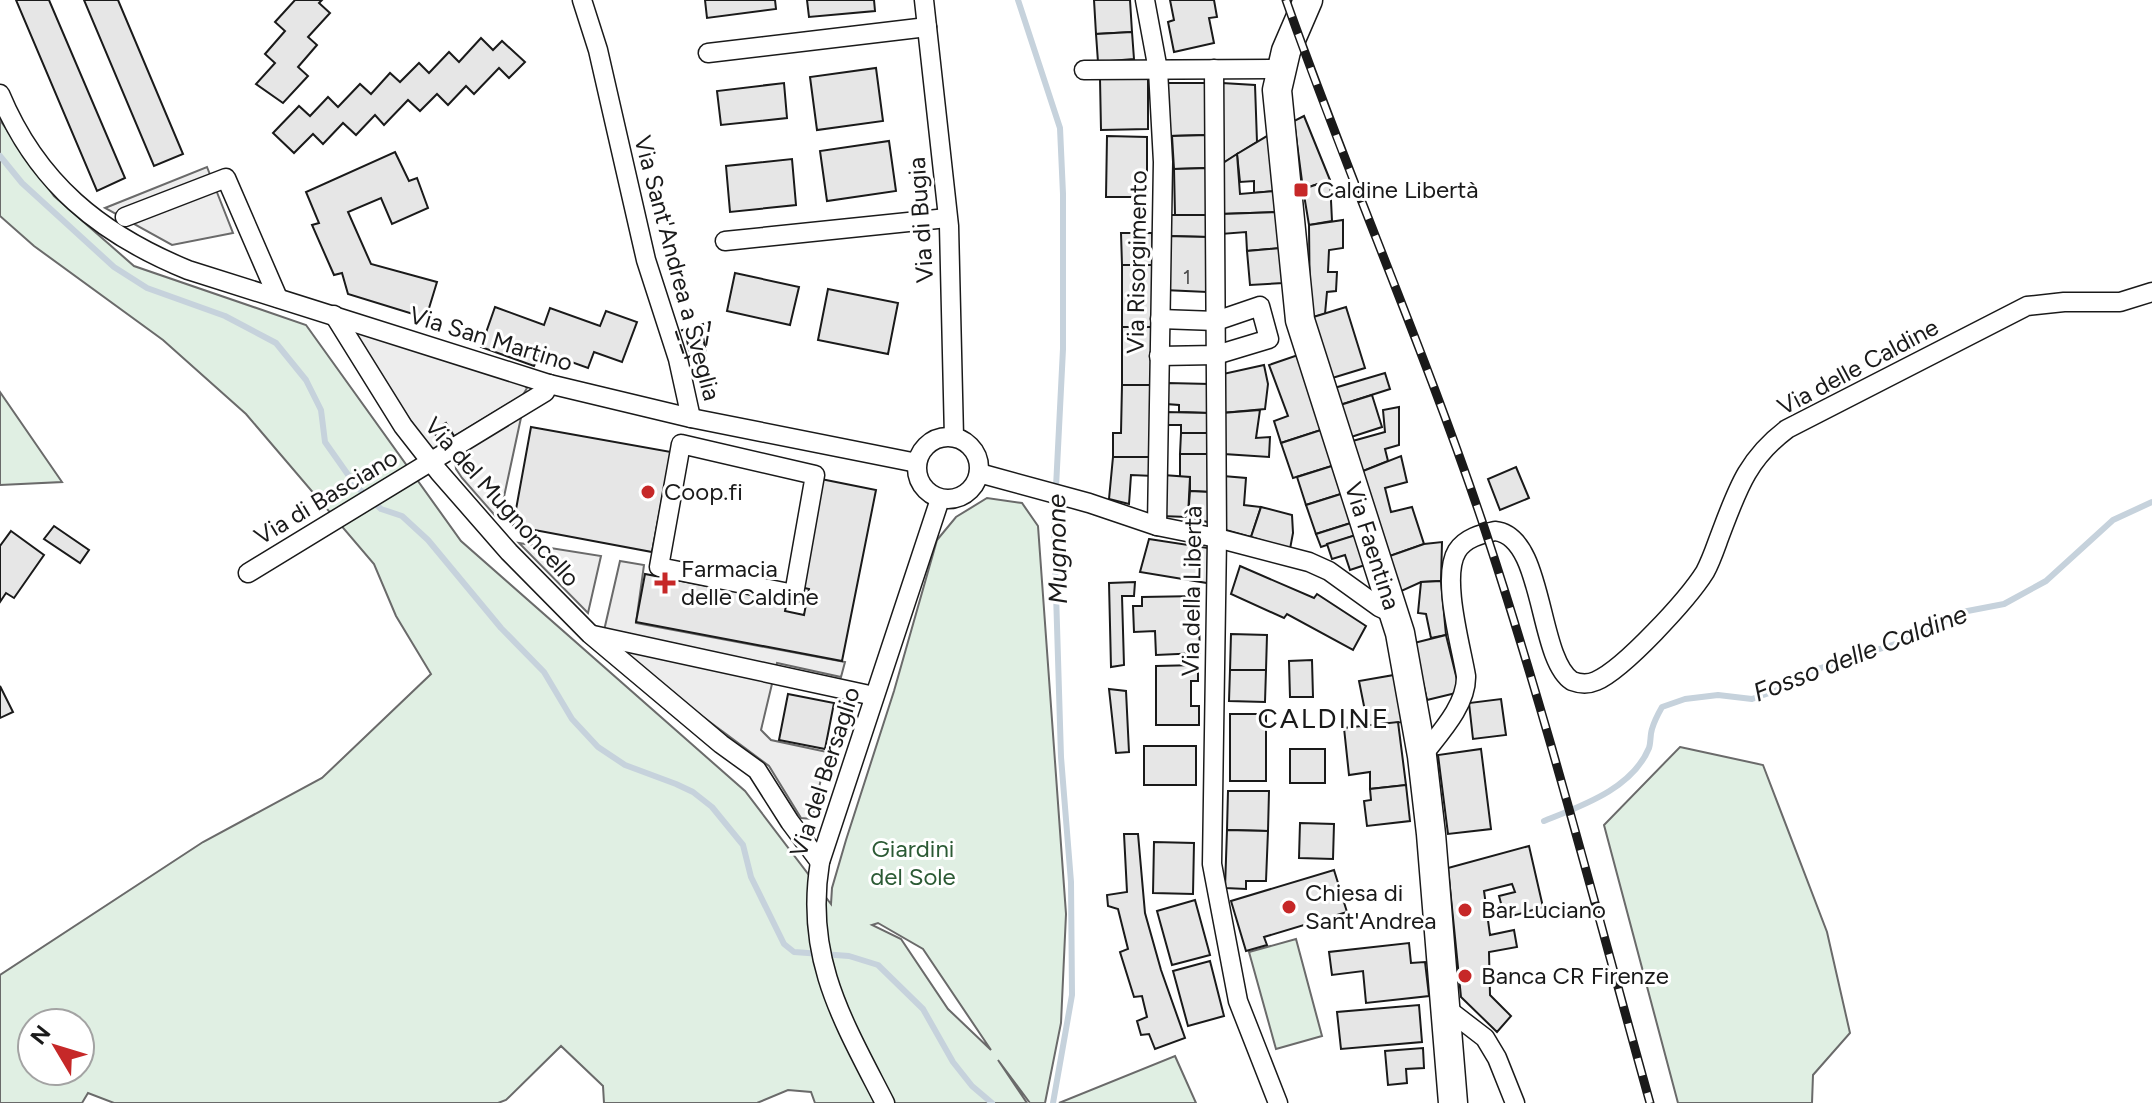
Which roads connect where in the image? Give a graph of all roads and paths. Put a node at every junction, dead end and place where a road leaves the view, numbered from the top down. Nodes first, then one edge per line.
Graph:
1 (582, 0) edge
2 (924, 0) edge
3 (1145, 0) edge
4 (1308, 0) edge
5 (927, 27) junction
6 (708, 53) dead end
7 (1214, 69) junction
8 (1280, 69) junction
9 (1084, 70) dead end
10 (1158, 70) junction
11 (0, 94) edge
12 (125, 217) dead end
13 (947, 218) junction
14 (725, 241) dead end
15 (2152, 292) edge
16 (278, 298) junction
17 (334, 315) junction
18 (1160, 319) junction
19 (1216, 321) junction
20 (1216, 355) junction
21 (1159, 356) junction
22 (549, 384) junction
23 (691, 418) junction
24 (954, 437) junction
25 (431, 463) junction
26 (917, 463) junction
27 (979, 473) junction
28 (940, 499) junction
29 (1157, 526) junction
30 (1217, 538) junction
31 (659, 567) joint
32 (248, 573) dead end
33 (1396, 615) junction
34 (590, 634) junction
35 (874, 696) junction
36 (1422, 756) junction
37 (820, 862) junction
38 (1446, 1008) junction
39 (885, 1103) edge
40 (1278, 1103) edge
41 (1453, 1103) edge
42 (1515, 1103) edge

1 - 23 street, Via Sant'Andrea a Sveglia
2 - 5 street, Via di Bugia
3 - 10 street, Via Risorgimento
4 - 8 main road, Via Faentina
5 - 6 street
5 - 13 street, Via di Bugia
7 - 8 street
7 - 10 street
7 - 19 street, Via della Libertà
8 - 33 main road, Via Faentina
9 - 10 street
10 - 18 street, Via Risorgimento
11 - 16 street, Via San Martino
12 - 16 street
13 - 14 street
13 - 24 street, Via di Bugia
15 - 36 street, Via delle Caldine
16 - 17 street, Via San Martino
17 - 22 street, Via San Martino
17 - 25 street, Via del Mugnoncello
18 - 19 street
18 - 21 street, Via Risorgimento
19 - 20 street, Via della Libertà
19 - 20 street
20 - 21 street
20 - 30 street, Via della Libertà
21 - 29 street, Via Risorgimento
22 - 23 street, Via San Martino
22 - 25 street, Via di Basciano
23 - 26 street, Via Sant'Andrea a Sveglia
24 - 26 street
24 - 27 street
25 - 32 street, Via di Basciano
25 - 34 street, Via del Mugnoncello
26 - 28 street
27 - 28 street
27 - 29 street
28 - 35 street, Via del Bersaglio
29 - 30 street
30 - 33 street
30 - 40 street, Via della Libertà
31 - 31 street
33 - 36 main road, Via Faentina
34 - 35 street
34 - 37 street, Via del Mugnoncello
35 - 37 street, Via del Bersaglio
36 - 38 main road, Via Faentina
37 - 39 street, Via del Bersaglio
38 - 41 main road, Via Faentina
38 - 42 street

